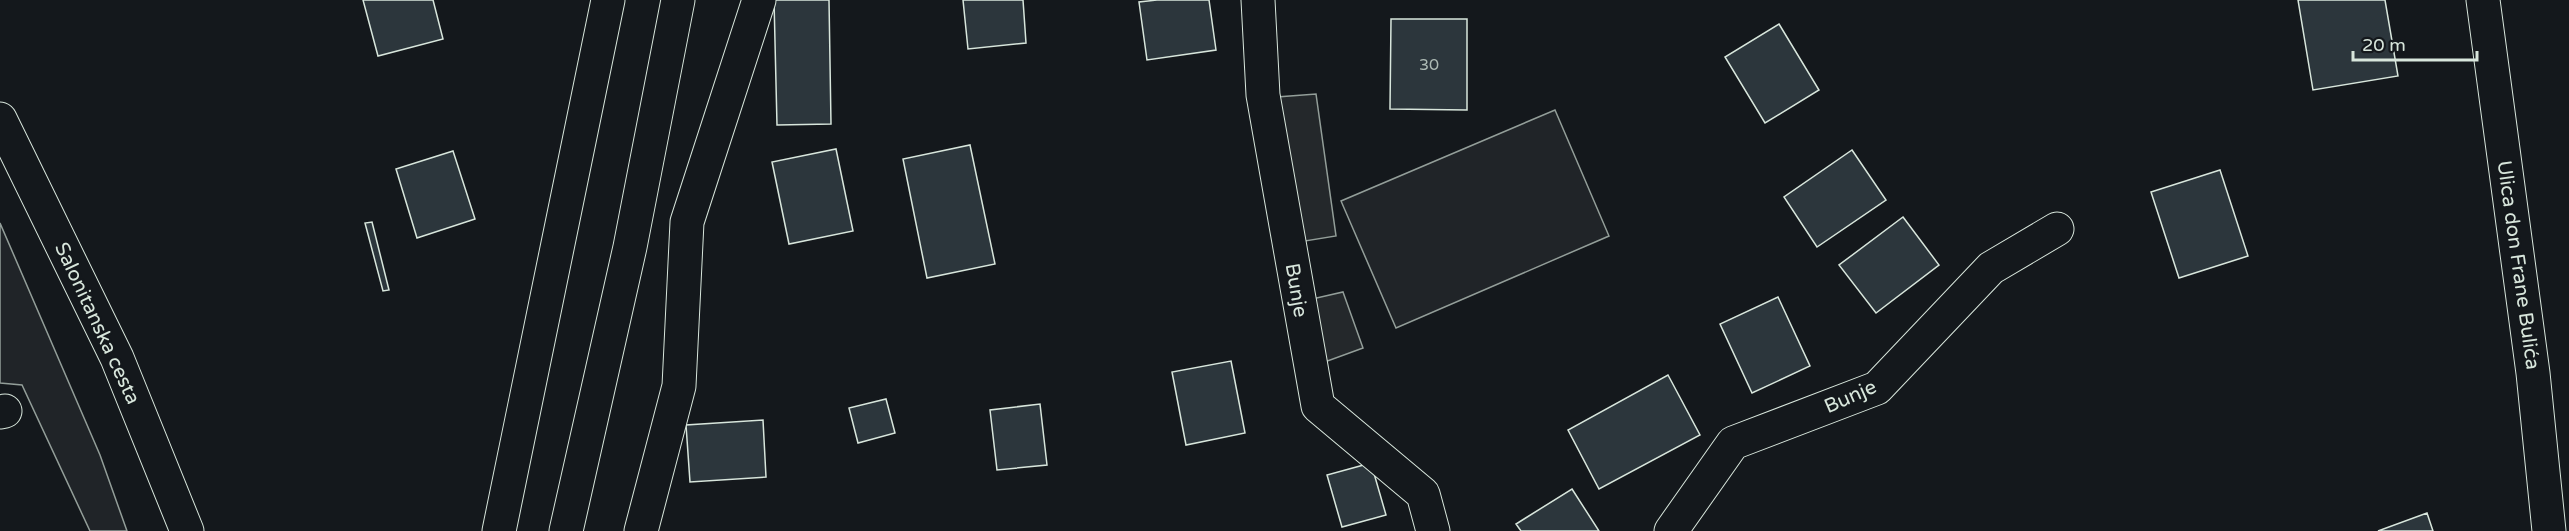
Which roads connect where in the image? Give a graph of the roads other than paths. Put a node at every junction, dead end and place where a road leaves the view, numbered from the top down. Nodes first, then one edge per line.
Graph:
1 (609, 0) edge
2 (678, 0) edge
3 (759, 0) edge
4 (1258, 0) edge
5 (2483, 0) edge
6 (0, 119) edge
7 (2057, 229) dead end
8 (187, 531) edge
9 (499, 531) edge
10 (566, 531) edge
11 (641, 531) edge
12 (1433, 531) edge
13 (1671, 531) edge
14 (2550, 531) edge

1 - 9 main road
2 - 10 main road
3 - 11 main road
4 - 12 main road, Bunje
5 - 14 main road, Ulica don Frane Bulića
6 - 8 main road, Salonitanska cesta
7 - 13 main road, Bunje

